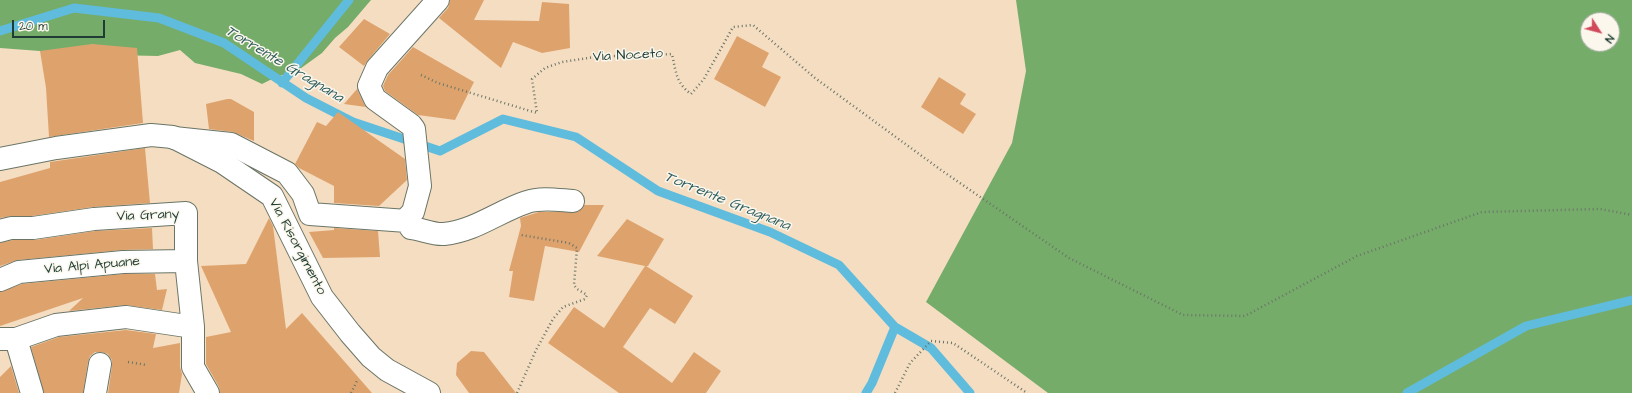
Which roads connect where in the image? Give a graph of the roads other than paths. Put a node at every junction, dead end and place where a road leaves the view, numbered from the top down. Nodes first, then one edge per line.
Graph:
1 (438, 0) edge
2 (173, 138) junction
3 (0, 159) edge
4 (573, 201) dead end
5 (406, 221) junction
6 (0, 231) edge
7 (186, 261) junction
8 (0, 280) edge
9 (193, 327) junction
10 (8, 339) edge
11 (100, 364) dead end
12 (32, 393) edge
13 (95, 393) edge
14 (208, 393) edge
15 (429, 393) edge

1 - 5 street
2 - 3 street, Via Risorgimento
2 - 5 street
2 - 15 street, Via Risorgimento
4 - 5 street
6 - 7 street, Via Grany
7 - 8 street, Via Alpi Apuane
7 - 9 street, Via Grany
9 - 10 street
9 - 14 street, Via Grany
10 - 12 street
11 - 13 street

